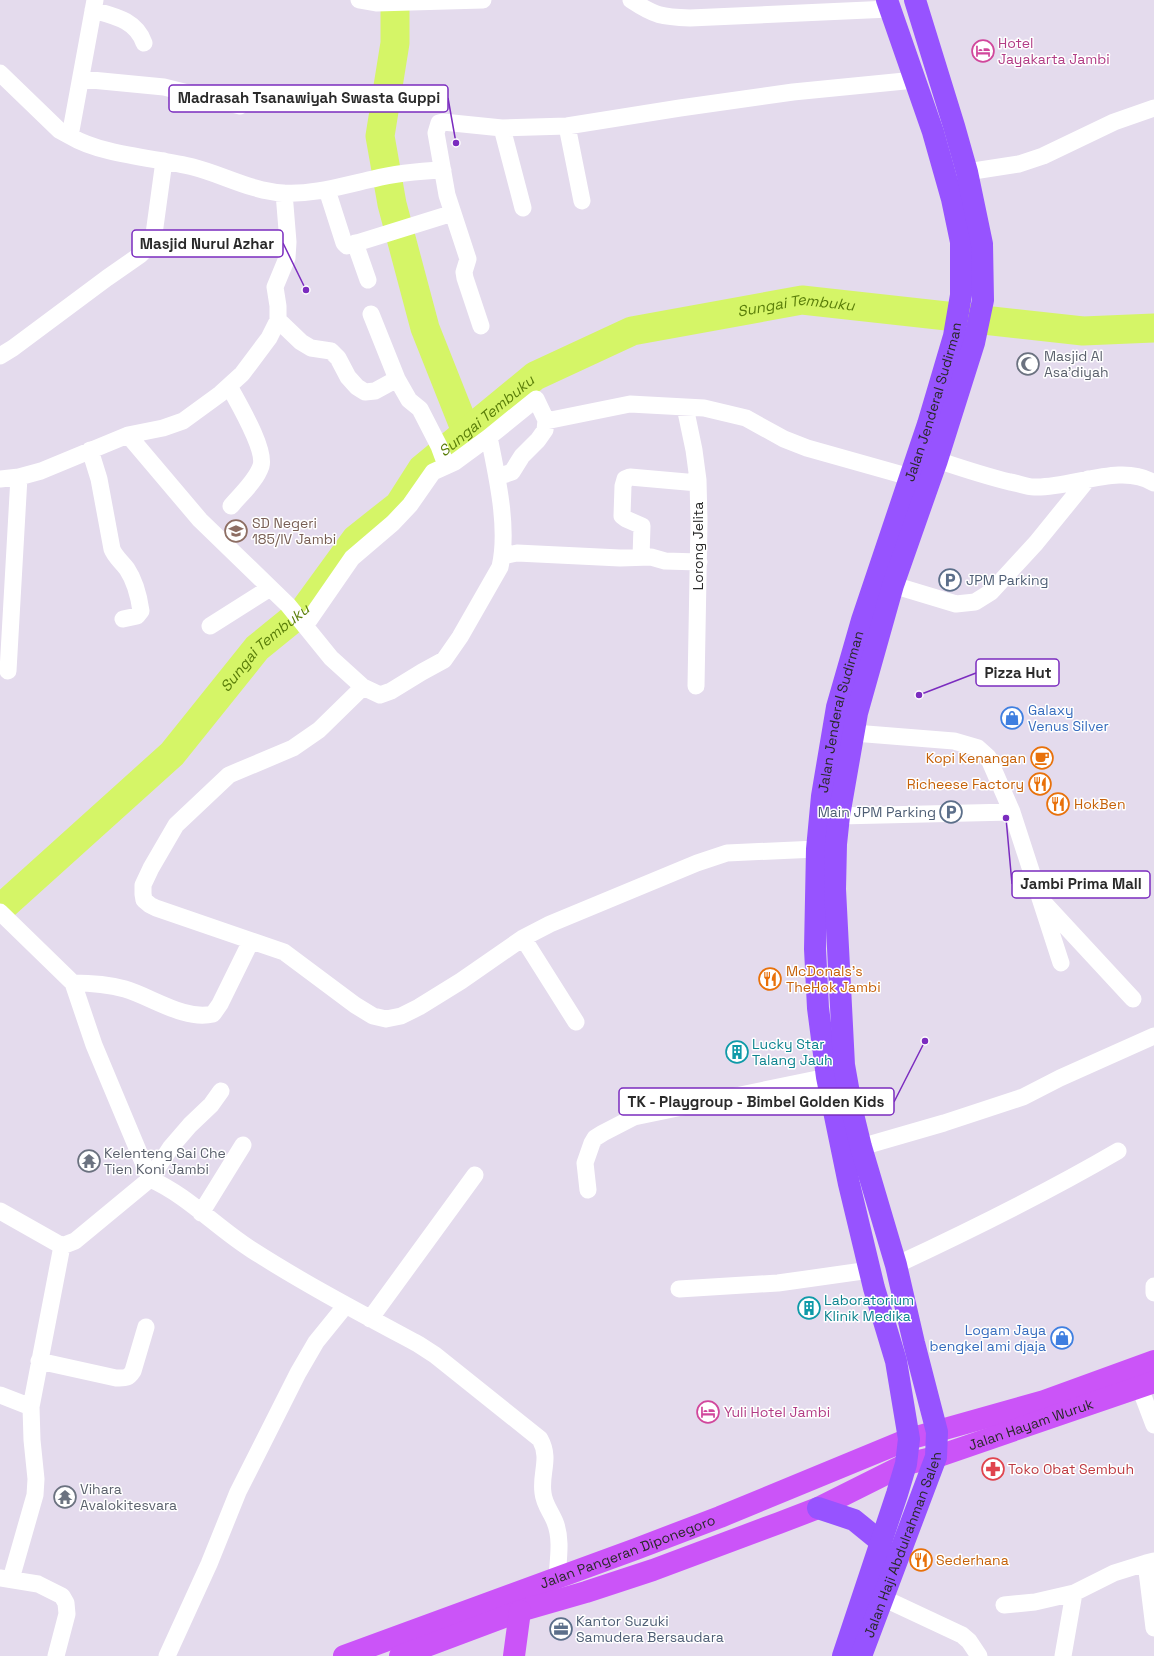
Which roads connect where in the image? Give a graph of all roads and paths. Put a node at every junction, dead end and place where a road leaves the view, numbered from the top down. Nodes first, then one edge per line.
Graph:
1 (483, 0) edge
2 (631, 0) edge
3 (915, 0) edge
4 (368, 2) edge
5 (94, 5) edge
6 (889, 5) edge
7 (144, 43) dead end
8 (0, 72) edge
9 (81, 80) junction
10 (915, 80) junction
11 (240, 106) dead end
12 (1154, 108) edge
13 (567, 126) junction
14 (954, 126) junction
15 (502, 128) junction
16 (933, 132) junction
17 (70, 136) junction
18 (164, 161) junction
19 (442, 170) junction
20 (967, 172) junction
21 (327, 190) junction
22 (284, 193) junction
23 (582, 202) dead end
24 (523, 208) dead end
25 (453, 213) junction
26 (355, 243) junction
27 (368, 280) dead end
28 (371, 314) dead end
29 (278, 320) junction
30 (481, 326) dead end
31 (0, 356) edge
32 (397, 379) junction
33 (229, 386) junction
34 (685, 407) junction
35 (546, 421) junction
36 (128, 435) junction
37 (489, 437) junction
38 (90, 450) junction
39 (444, 457) junction
40 (937, 460) junction
41 (19, 477) junction
42 (497, 477) junction
43 (910, 477) junction
44 (0, 479) edge
45 (1088, 479) junction
46 (698, 483) junction
47 (1154, 483) edge
48 (231, 506) dead end
49 (502, 556) junction
50 (641, 557) junction
51 (699, 562) junction
52 (893, 585) junction
53 (270, 588) junction
54 (123, 619) dead end
55 (302, 623) junction
56 (210, 626) dead end
57 (8, 671) dead end
58 (696, 686) dead end
59 (363, 687) junction
60 (849, 718) junction
61 (1012, 812) junction
62 (839, 816) junction
63 (817, 849) junction
64 (1040, 899) junction
65 (1, 913) edge
66 (523, 938) junction
67 (251, 941) junction
68 (837, 948) junction
69 (815, 949) junction
70 (1061, 963) dead end
71 (73, 983) junction
72 (1133, 999) dead end
73 (576, 1022) dead end
74 (1154, 1036) edge
75 (827, 1077) junction
76 (221, 1091) dead end
77 (243, 1145) dead end
78 (861, 1147) junction
79 (1118, 1151) dead end
80 (475, 1175) dead end
81 (150, 1179) junction
82 (588, 1190) dead end
83 (0, 1211) edge
84 (201, 1212) junction
85 (62, 1246) junction
86 (896, 1265) junction
87 (870, 1270) junction
88 (1154, 1286) edge
89 (679, 1289) dead end
90 (1154, 1293) edge
91 (346, 1305) junction
92 (370, 1318) junction
93 (146, 1327) dead end
94 (39, 1361) junction
95 (1154, 1361) edge
96 (1147, 1385) edge
97 (0, 1395) edge
98 (31, 1407) junction
99 (1154, 1425) edge
100 (937, 1432) junction
101 (909, 1439) junction
102 (936, 1457) junction
103 (906, 1464) junction
104 (818, 1508) junction
105 (881, 1542) junction
106 (1150, 1562) edge
107 (5, 1578) edge
108 (557, 1578) junction
109 (1074, 1593) junction
110 (883, 1598) junction
111 (1004, 1605) dead end
112 (520, 1611) junction
113 (1154, 1628) edge
114 (56, 1656) edge
115 (166, 1656) edge
116 (344, 1656) edge
117 (400, 1656) edge
118 (514, 1656) edge
119 (843, 1656) edge
120 (861, 1656) edge
121 (979, 1656) edge
122 (1063, 1656) edge

1 - 4 street
2 - 6 street
3 - 14 highway, Jalan Jenderal Sudirman
5 - 7 street
5 - 9 street
6 - 10 highway, Jalan Jenderal Sudirman
8 - 17 street
9 - 11 street
9 - 17 street
10 - 13 street
10 - 16 highway, Jalan Jenderal Sudirman
12 - 20 street
13 - 15 street
13 - 23 street
14 - 16 highway
14 - 20 highway, Jalan Jenderal Sudirman
15 - 19 street
15 - 24 street
16 - 43 highway, Jalan Jenderal Sudirman
17 - 18 street
18 - 22 street
18 - 31 street
19 - 21 street
19 - 25 street
20 - 40 highway, Jalan Jenderal Sudirman
21 - 22 street
21 - 26 street
22 - 29 street
25 - 26 street
25 - 30 street
26 - 27 street
28 - 32 street
29 - 32 street
29 - 33 street
32 - 39 street
33 - 36 street
33 - 48 street
34 - 35 street
34 - 43 street
34 - 46 street, Lorong Jelita
35 - 37 street
35 - 42 street
36 - 38 street
36 - 53 street
37 - 39 street
37 - 42 street
38 - 41 street
38 - 54 street
39 - 55 street
40 - 45 street
40 - 52 highway, Jalan Jenderal Sudirman
41 - 44 street
41 - 57 street
42 - 49 street
43 - 60 highway, Jalan Jenderal Sudirman
45 - 47 street
45 - 52 street
46 - 50 street
46 - 51 street, Lorong Jelita
49 - 50 street
49 - 59 street
50 - 51 street
51 - 58 street, Lorong Jelita
52 - 60 highway, Jalan Jenderal Sudirman
53 - 55 street
53 - 56 street
55 - 59 street
59 - 67 street
60 - 61 street
60 - 62 highway, Jalan Jenderal Sudirman
60 - 63 highway, Jalan Jenderal Sudirman
61 - 62 street
61 - 64 street
62 - 68 highway, Jalan Jenderal Sudirman
63 - 66 street
63 - 69 highway, Jalan Jenderal Sudirman
64 - 70 street
64 - 72 street
65 - 71 street
66 - 67 street
66 - 73 street
67 - 71 street
68 - 69 highway
68 - 78 highway, Jalan Jenderal Sudirman
69 - 75 highway, Jalan Jenderal Sudirman
71 - 81 street
74 - 78 street
75 - 82 street
75 - 87 highway, Jalan Jenderal Sudirman
76 - 81 street
77 - 84 street
78 - 86 highway, Jalan Jenderal Sudirman
79 - 86 street
80 - 92 street
81 - 84 street
81 - 85 street
83 - 85 street
84 - 91 street
85 - 94 street
86 - 100 highway, Jalan Jenderal Sudirman
87 - 89 street
87 - 101 highway, Jalan Jenderal Sudirman
88 - 90 street
91 - 92 street
91 - 115 street
92 - 108 street
93 - 94 street
94 - 98 street
95 - 100 main road, Jalan Hayam Wuruk
96 - 99 street
96 - 102 main road, Jalan Hayam Wuruk
97 - 98 street
98 - 107 street
100 - 101 main road, Jalan Hayam Wuruk
100 - 102 highway, Jalan Haji Abdulrahman Saleh
101 - 103 highway, Jalan Haji Abdulrahman Saleh
101 - 108 main road, Jalan Pangeran Diponegoro
102 - 103 main road, Jalan Hayam Wuruk
102 - 110 highway, Jalan Haji Abdulrahman Saleh
103 - 104 main road, Jalan Pangeran Diponegoro
103 - 105 highway, Jalan Haji Abdulrahman Saleh
104 - 105 highway
104 - 112 main road, Jalan Pangeran Diponegoro
105 - 119 highway, Jalan Haji Abdulrahman Saleh
106 - 109 street
106 - 113 street
107 - 114 street
108 - 116 main road, Jalan Pangeran Diponegoro
109 - 111 street
109 - 122 street
110 - 120 highway, Jalan Haji Abdulrahman Saleh
110 - 121 street
112 - 117 main road, Jalan Pangeran Diponegoro
112 - 118 main road

